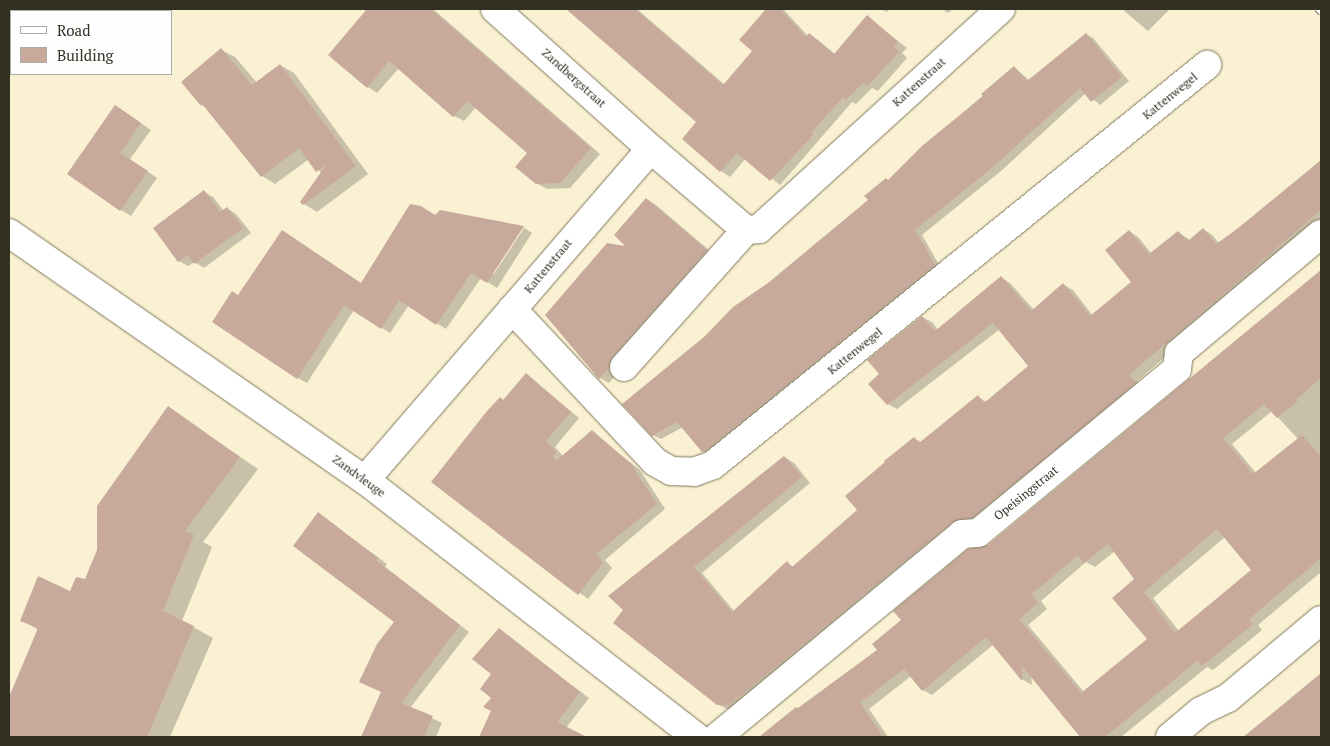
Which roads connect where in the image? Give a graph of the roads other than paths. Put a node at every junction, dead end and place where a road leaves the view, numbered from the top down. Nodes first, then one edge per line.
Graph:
1 (496, 9) edge
2 (1001, 9) edge
3 (1207, 66) dead end
4 (651, 149) junction
5 (746, 230) junction
6 (9, 233) edge
7 (1321, 234) edge
8 (512, 309) junction
9 (624, 366) dead end
10 (365, 480) junction
11 (1321, 620) edge
12 (696, 737) edge
13 (717, 737) edge
14 (1170, 737) edge

1 - 4 street, Zandbergstraat
2 - 5 street, Kattenstraat
3 - 8 street, Kattenwegel
4 - 5 street
4 - 8 street, Kattenstraat
5 - 9 street, Kattenstraat
6 - 10 street, Zandvleuge
7 - 13 street, Opeisingstraat
8 - 10 street, Kattenstraat
10 - 12 street, Zandvleuge
11 - 14 street

